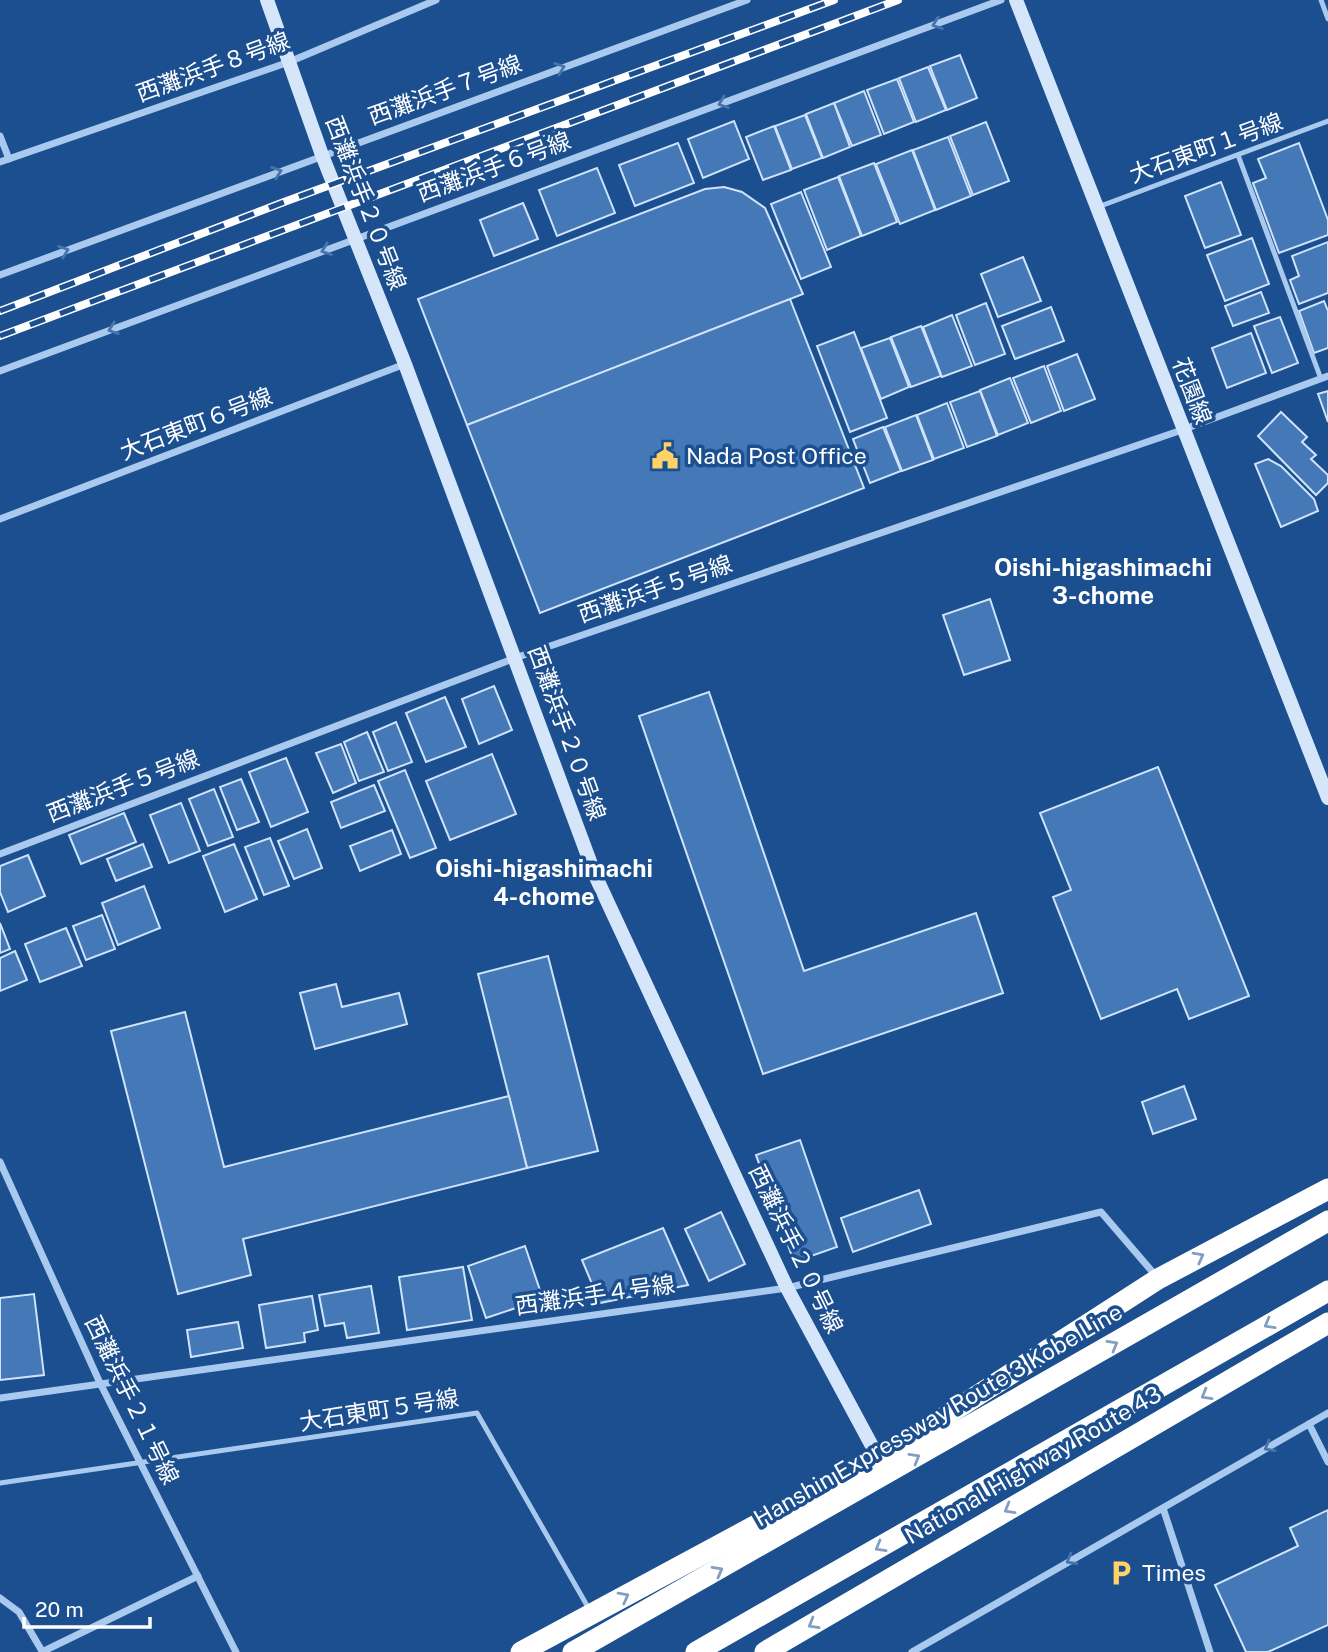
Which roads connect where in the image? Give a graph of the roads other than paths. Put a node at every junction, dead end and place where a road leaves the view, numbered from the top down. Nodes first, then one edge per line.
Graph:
1 (267, 0) edge
2 (436, 0) edge
3 (747, 0) edge
4 (1001, 0) edge
5 (1016, 0) edge
6 (1321, 0) edge
7 (1328, 19) edge
8 (289, 62) junction
9 (1328, 121) edge
10 (0, 136) edge
11 (322, 155) junction
12 (1238, 155) junction
13 (9, 159) junction
14 (0, 162) edge
15 (1097, 208) junction
16 (354, 240) junction
17 (0, 275) edge
18 (405, 364) junction
19 (0, 371) edge
20 (1324, 378) edge
21 (1182, 430) junction
22 (0, 519) edge
23 (515, 657) junction
24 (1328, 798) edge
25 (0, 854) edge
26 (0, 1162) edge
27 (1328, 1189) edge
28 (1328, 1221) edge
29 (1158, 1279) junction
30 (787, 1288) junction
31 (1328, 1291) edge
32 (1328, 1324) edge
33 (100, 1383) junction
34 (0, 1398) edge
35 (1328, 1413) edge
36 (1309, 1424) junction
37 (879, 1460) junction
38 (1328, 1462) edge
39 (141, 1464) junction
40 (0, 1483) edge
41 (1163, 1508) junction
42 (198, 1576) junction
43 (0, 1598) edge
44 (592, 1614) junction
45 (42, 1652) edge
46 (236, 1652) edge
47 (521, 1652) edge
48 (573, 1652) edge
49 (696, 1652) edge
50 (765, 1652) edge
51 (912, 1652) edge
52 (1210, 1652) edge

1 - 8 street, 西灘浜手２０号線
2 - 8 street, 西灘浜手８号線
11 -> 3 street, 西灘浜手７号線
4 -> 16 street, 西灘浜手６号線
5 - 15 street, 花園線
6 - 7 lane
8 - 11 street, 西灘浜手２０号線
8 - 13 street, 西灘浜手８号線
9 - 12 lane, 大石東町１号線
10 - 13 street
11 - 16 street, 西灘浜手２０号線
17 -> 11 street, 西灘浜手７号線
12 - 15 lane, 大石東町１号線
12 - 20 lane
13 - 14 street, 西灘浜手８号線
15 - 21 street, 花園線
16 - 18 street, 西灘浜手２０号線
16 -> 19 street, 西灘浜手６号線
18 - 22 street, 大石東町６号線
18 - 23 street, 西灘浜手２０号線
20 - 21 street, 西灘浜手５号線
21 - 23 street, 西灘浜手５号線
21 - 24 street, 花園線
23 - 25 street, 西灘浜手５号線
23 - 30 street, 西灘浜手２０号線
26 - 33 street, 西灘浜手２１号線
29 -> 27 highway
48 -> 28 highway, Hanshin Expressway Route 3 Kobe Line
29 - 30 street, 西灘浜手４号線
29 - 37 highway
30 - 33 street, 西灘浜手４号線
30 - 37 street, 西灘浜手２０号線
31 -> 49 highway
32 -> 50 highway, National Highway Route 43
33 - 34 street, 西灘浜手４号線
33 - 39 street, 西灘浜手２１号線
35 - 36 street
36 - 38 street
36 -> 41 street
44 -> 37 highway
39 - 40 lane
39 - 42 street, 西灘浜手２１号線
39 - 44 lane, 大石東町５号線
41 -> 51 street
41 - 52 street
42 - 45 street
42 - 46 street, 西灘浜手２１号線
43 - 45 street
44 - 47 highway

